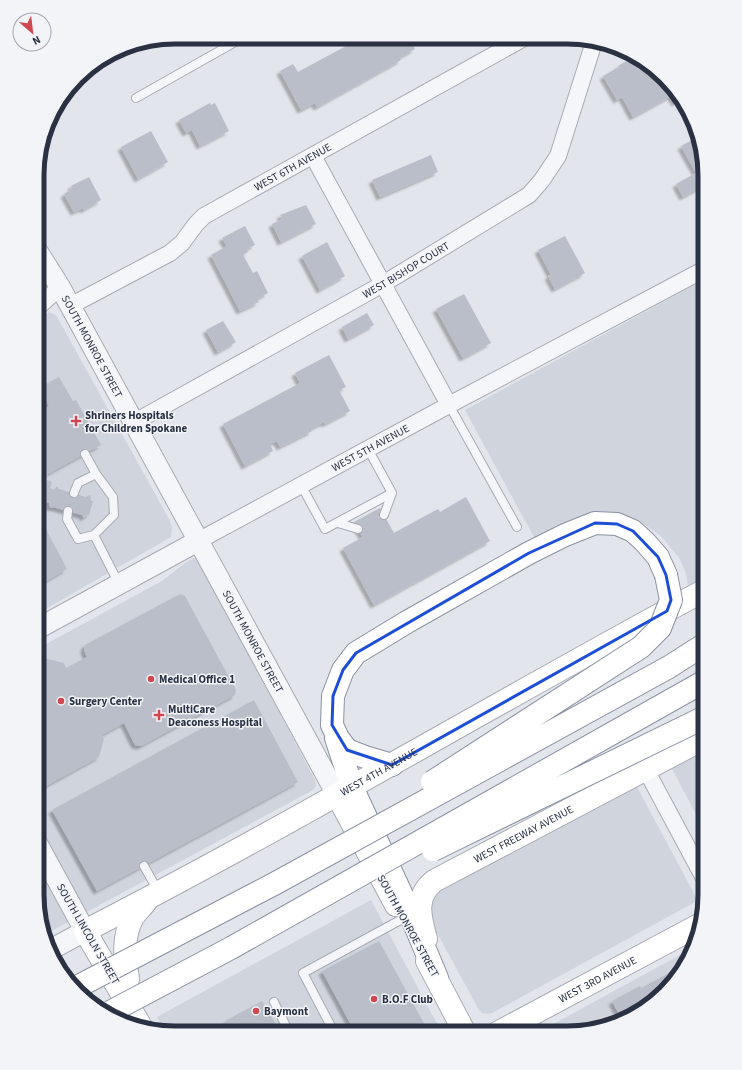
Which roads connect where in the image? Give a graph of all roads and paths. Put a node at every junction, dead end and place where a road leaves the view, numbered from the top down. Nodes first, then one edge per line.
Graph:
1 (232, 44) edge
2 (513, 44) edge
3 (593, 47) edge
4 (136, 98) dead end
5 (313, 156) junction
6 (44, 262) edge
7 (698, 275) edge
8 (383, 284) junction
9 (60, 287) junction
10 (44, 302) edge
11 (70, 306) junction
12 (450, 405) junction
13 (133, 423) junction
14 (368, 449) junction
15 (85, 454) dead end
16 (96, 474) junction
17 (301, 485) junction
18 (392, 493) junction
19 (74, 494) dead end
20 (68, 511) dead end
21 (384, 516) dead end
22 (338, 523) junction
23 (517, 527) dead end
24 (358, 529) dead end
25 (94, 536) junction
26 (198, 541) junction
27 (120, 585) junction
28 (698, 594) edge
29 (44, 625) edge
30 (698, 644) edge
31 (698, 648) edge
32 (668, 667) junction
33 (698, 685) edge
34 (698, 720) edge
35 (332, 725) junction
36 (698, 742) edge
37 (392, 765) junction
38 (645, 768) junction
39 (344, 791) junction
40 (44, 856) edge
41 (144, 866) dead end
42 (698, 867) edge
43 (274, 884) junction
44 (155, 894) junction
45 (404, 918) junction
46 (693, 928) edge
47 (85, 931) junction
48 (55, 947) edge
49 (231, 948) junction
50 (436, 978) junction
51 (80, 985) edge
52 (274, 1002) dead end
53 (113, 1010) edge
54 (137, 1020) edge
55 (286, 1026) edge
56 (331, 1026) edge
57 (461, 1026) edge
58 (511, 1026) edge

1 - 4 lane
2 - 5 street, WEST 6TH AVENUE
3 - 8 street, WEST BISHOP COURT
5 - 8 street
5 - 11 street, WEST 6TH AVENUE
6 - 9 street, SOUTH MONROE STREET
7 - 12 street, WEST 5TH AVENUE
8 - 12 street
8 - 13 street, WEST BISHOP COURT
9 - 10 street
9 - 11 street, SOUTH MONROE STREET
11 - 13 street, SOUTH MONROE STREET
12 - 14 street, WEST 5TH AVENUE
12 - 23 lane
13 - 26 street, SOUTH MONROE STREET
14 - 17 street, WEST 5TH AVENUE
14 - 18 lane
15 - 16 lane
16 - 19 lane
16 - 25 lane
17 - 22 lane
17 - 26 street, WEST 5TH AVENUE
18 - 21 lane
18 - 22 lane
20 - 25 lane
22 - 24 lane
25 - 27 lane
26 - 27 street, WEST 5TH AVENUE
26 - 39 street, SOUTH MONROE STREET
27 - 29 street, WEST 5TH AVENUE
28 - 37 main road, WEST 4TH AVENUE
30 - 32 main road, bridge
31 - 32 main road, bridge
32 - 43 main road, bridge
33 - 49 main road, bridge
34 - 49 main road, bridge
35 - 37 main road
35 - 39 main road
35 - 43 main road, bridge
36 - 38 main road, WEST FREEWAY AVENUE
37 - 39 main road, WEST 4TH AVENUE
38 - 42 street
38 - 50 main road, WEST FREEWAY AVENUE
39 - 44 main road, WEST 4TH AVENUE
39 - 45 main road, SOUTH MONROE STREET
39 - 50 main road
40 - 47 street, SOUTH LINCOLN STREET
41 - 44 lane
43 - 51 main road, bridge
44 - 47 main road, WEST 4TH AVENUE
44 - 54 main road
45 - 50 main road, SOUTH MONROE STREET
45 - 56 lane
46 - 58 main road, WEST 3RD AVENUE
47 - 48 street, WEST 4TH AVENUE
47 - 54 main road, SOUTH LINCOLN STREET
49 - 53 main road, bridge
50 - 57 main road, SOUTH MONROE STREET
52 - 55 lane

